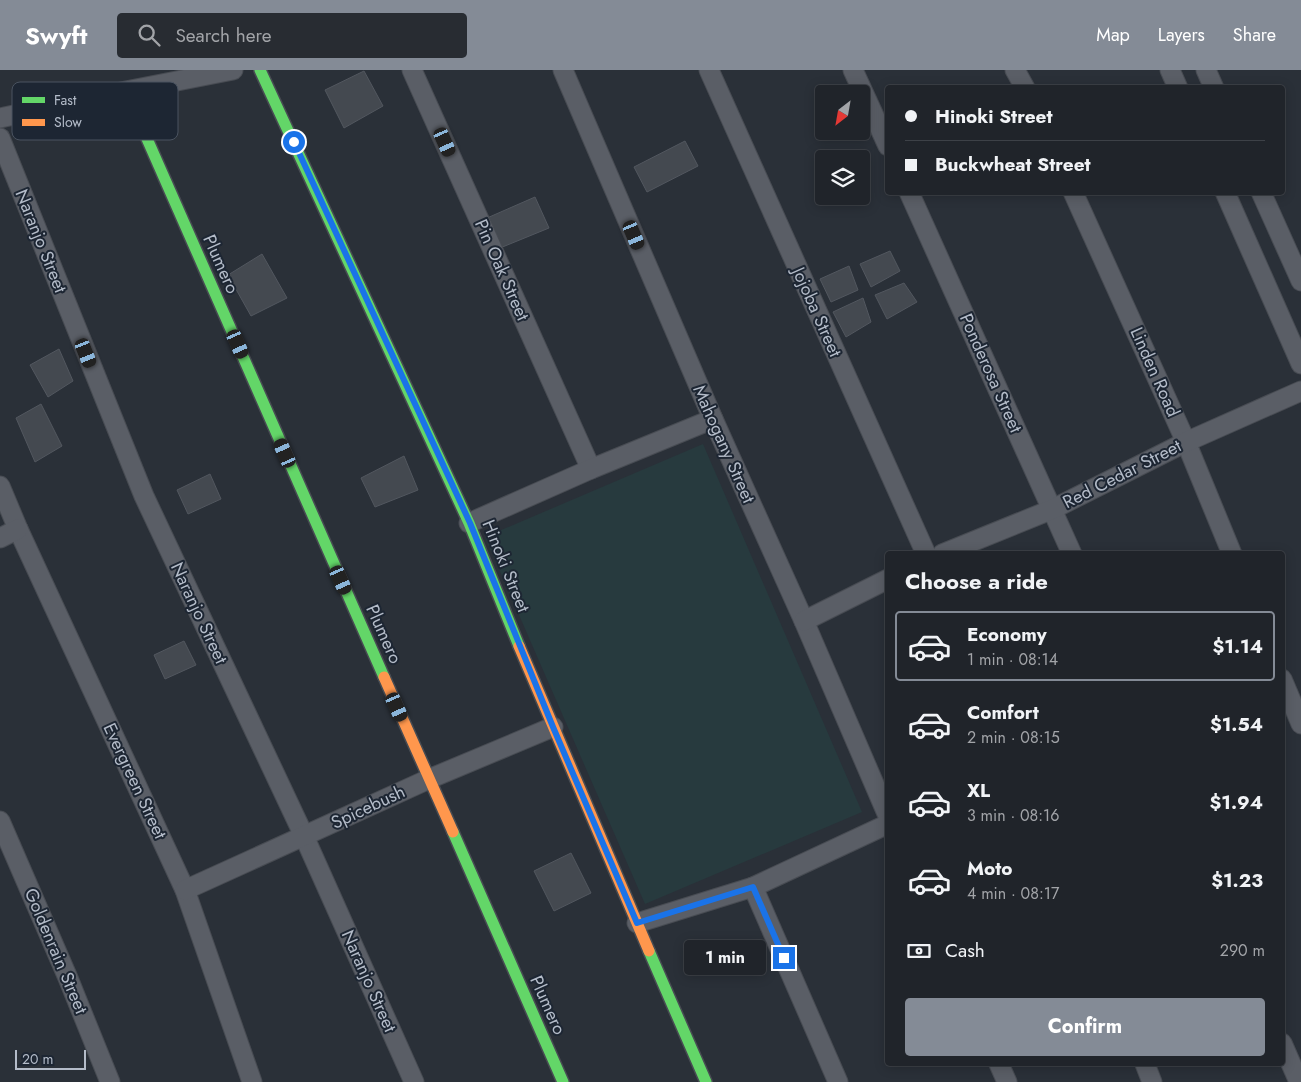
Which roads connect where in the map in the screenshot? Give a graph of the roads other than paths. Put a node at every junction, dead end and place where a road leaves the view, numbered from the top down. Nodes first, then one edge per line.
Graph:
1 (234, 70) edge
2 (260, 70) edge
3 (412, 70) edge
4 (563, 70) edge
5 (709, 70) edge
6 (853, 70) edge
7 (1015, 70) edge
8 (1170, 70) edge
9 (1206, 70) edge
10 (172, 82) edge
11 (1023, 85) edge
12 (1177, 85) edge
13 (1213, 85) edge
14 (0, 138) edge
15 (885, 139) edge
16 (148, 140) edge
17 (909, 195) edge
18 (1074, 195) edge
19 (1226, 195) edge
20 (1262, 195) edge
21 (1301, 281) edge
22 (1301, 364) edge
23 (1301, 391) edge
24 (713, 419) junction
25 (1186, 442) junction
26 (591, 469) junction
27 (0, 486) edge
28 (1053, 510) junction
29 (470, 523) junction
30 (18, 530) junction
31 (0, 538) edge
32 (925, 551) edge
33 (950, 551) edge
34 (1071, 551) edge
35 (1231, 551) edge
36 (885, 581) edge
37 (804, 621) junction
38 (1285, 685) edge
39 (1301, 724) edge
40 (553, 727) junction
41 (429, 779) junction
42 (885, 809) edge
43 (0, 821) edge
44 (885, 825) edge
45 (304, 836) junction
46 (753, 887) junction
47 (185, 890) junction
48 (637, 923) junction
49 (1285, 1050) edge
50 (1000, 1066) edge
51 (1146, 1066) edge
52 (110, 1082) edge
53 (252, 1082) edge
54 (414, 1082) edge
55 (563, 1082) edge
56 (706, 1082) edge
57 (838, 1082) edge
58 (1007, 1082) edge
59 (1152, 1082) edge
60 (1299, 1082) edge

1 - 10 street
2 - 29 street, Hinoki Street
3 - 26 street, Pin Oak Street
4 - 24 street, Mahogany Street
5 - 32 street, Jojoba Street
6 - 15 street
7 - 11 street
8 - 12 street
9 - 13 street
14 - 45 street, Naranjo Street
16 - 41 street, Plumero
17 - 28 street, Ponderosa Street
18 - 25 street, Linden Road
19 - 22 street
20 - 21 street
23 - 25 street, Red Cedar Street
24 - 26 street
24 - 37 street, Mahogany Street
25 - 28 street, Red Cedar Street
25 - 35 street, Linden Road
26 - 29 street
27 - 30 street, Evergreen Street
28 - 33 street, Red Cedar Street
28 - 34 street, Ponderosa Street
29 - 40 street, Hinoki Street
30 - 31 street
30 - 47 street, Evergreen Street
36 - 37 street
37 - 42 street, Mahogany Street
38 - 39 street
40 - 41 street, Spicebush
40 - 48 street, Hinoki Street
41 - 45 street, Spicebush
41 - 55 street, Plumero
43 - 52 street, Goldenrain Street
44 - 46 street
45 - 47 street, Spicebush
45 - 54 street, Naranjo Street
46 - 48 street
46 - 57 street
47 - 53 street, Evergreen Street
48 - 56 street, Hinoki Street
49 - 60 street
50 - 58 street
51 - 59 street

